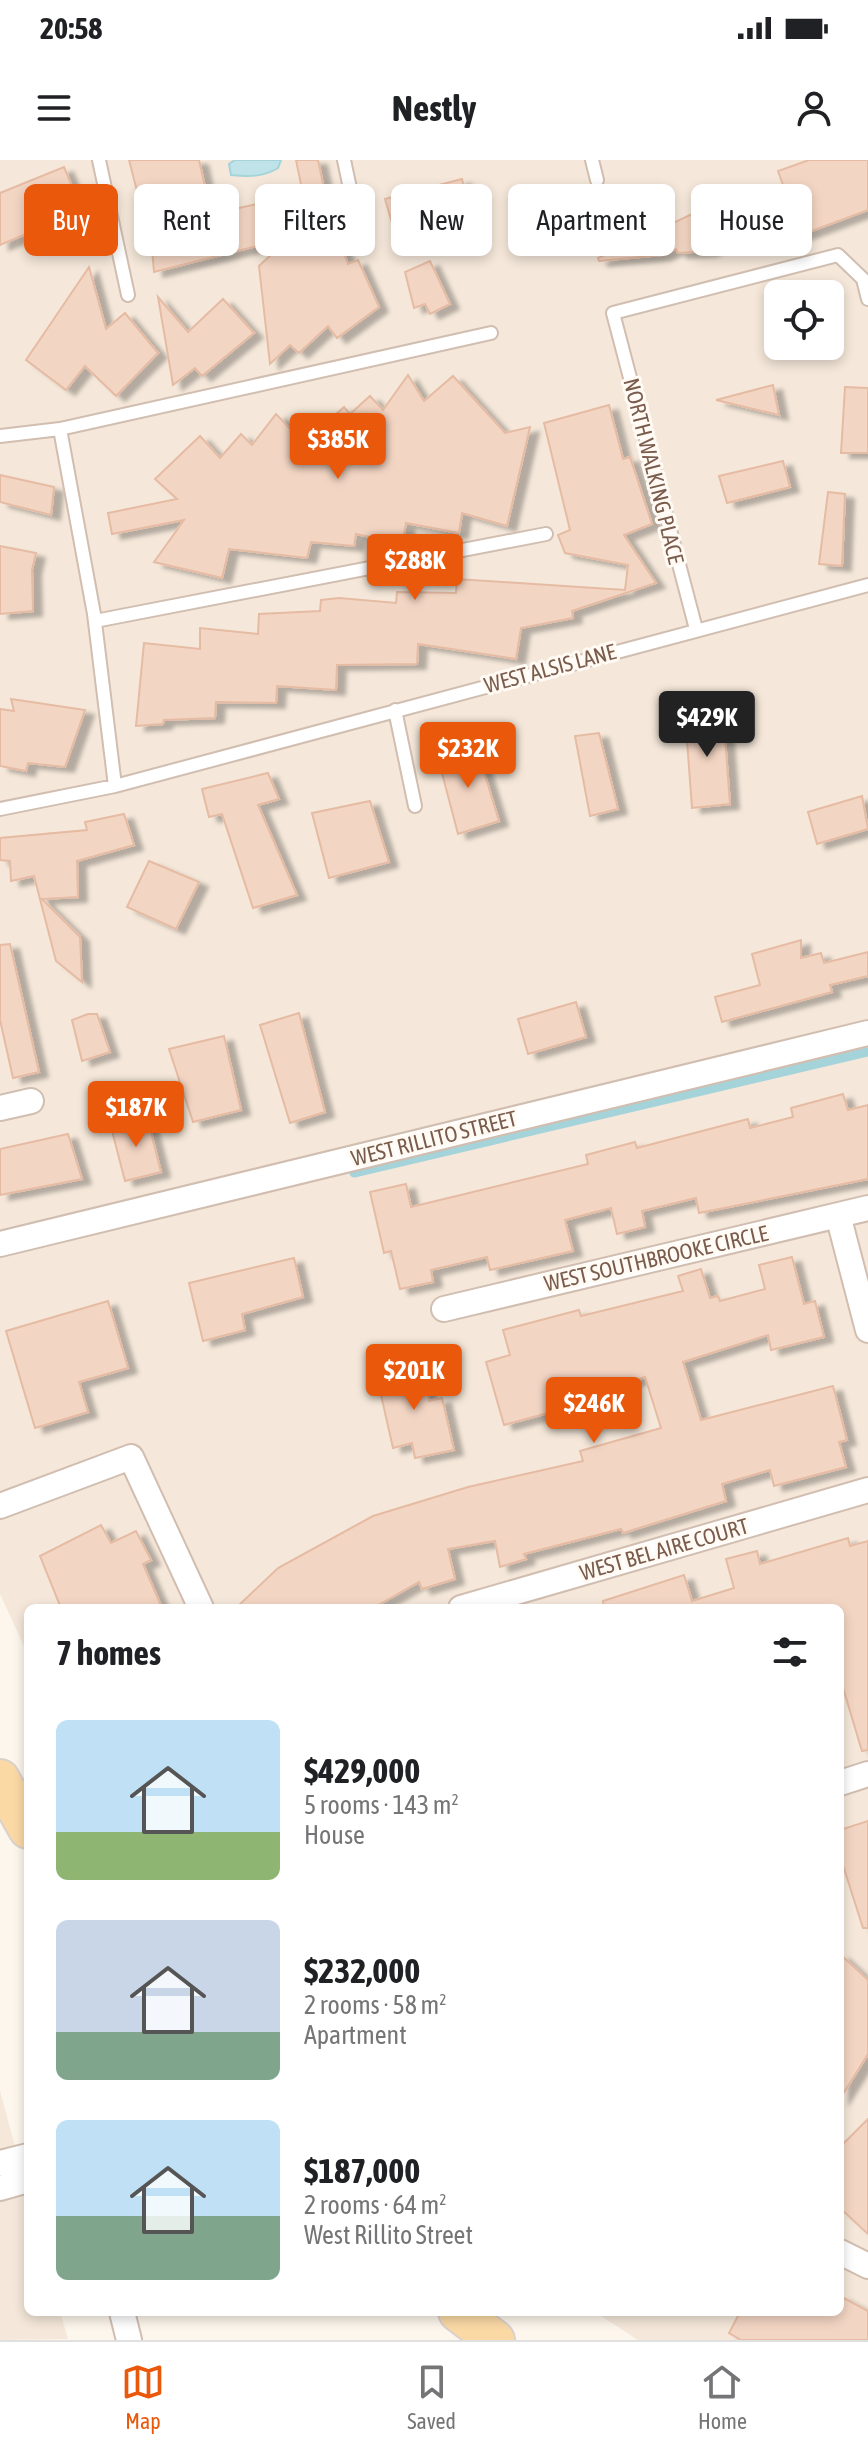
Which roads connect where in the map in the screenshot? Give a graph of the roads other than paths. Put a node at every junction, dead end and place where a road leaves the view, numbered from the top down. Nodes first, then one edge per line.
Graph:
1 (99, 160) edge
2 (344, 160) edge
3 (592, 160) edge
4 (597, 180) dead end
5 (349, 184) edge
6 (128, 295) dead end
7 (868, 299) edge
8 (491, 333) dead end
9 (60, 429) junction
10 (0, 436) edge
11 (546, 534) dead end
12 (868, 585) edge
13 (95, 621) junction
14 (696, 629) junction
15 (395, 710) junction
16 (115, 786) junction
17 (415, 806) dead end
18 (0, 809) edge
19 (868, 1033) edge
20 (31, 1101) dead end
21 (0, 1108) edge
22 (868, 1208) edge
23 (838, 1215) junction
24 (0, 1244) edge
25 (444, 1309) dead end
26 (868, 1330) edge
27 (868, 1490) edge
28 (0, 1506) edge
29 (199, 1604) edge
30 (475, 1604) edge
31 (868, 1774) edge
32 (844, 1782) edge
33 (24, 2157) edge
34 (0, 2163) edge
35 (24, 2181) edge
36 (0, 2188) edge
37 (844, 2254) edge
38 (868, 2266) edge
39 (123, 2316) edge
40 (463, 2316) edge
41 (129, 2340) edge
42 (495, 2340) edge

1 - 6 lane
2 - 5 lane
3 - 4 lane
7 - 14 lane, NORTH WALKING PLACE
8 - 9 lane
9 - 10 lane
9 - 13 lane
11 - 13 lane
12 - 14 lane, WEST ALSIS LANE
13 - 16 lane
14 - 15 lane, WEST ALSIS LANE
15 - 16 lane, WEST ALSIS LANE
15 - 17 lane
16 - 18 lane, WEST ALSIS LANE
19 - 24 street, WEST RILLITO STREET
20 - 21 street
22 - 23 street, WEST SOUTHBROOKE CIRCLE
23 - 25 street, WEST SOUTHBROOKE CIRCLE
23 - 26 street
27 - 30 street, WEST BEL AIRE COURT
28 - 29 street
31 - 32 street
33 - 34 street
35 - 36 street
37 - 38 street
39 - 41 street
40 - 42 main road

